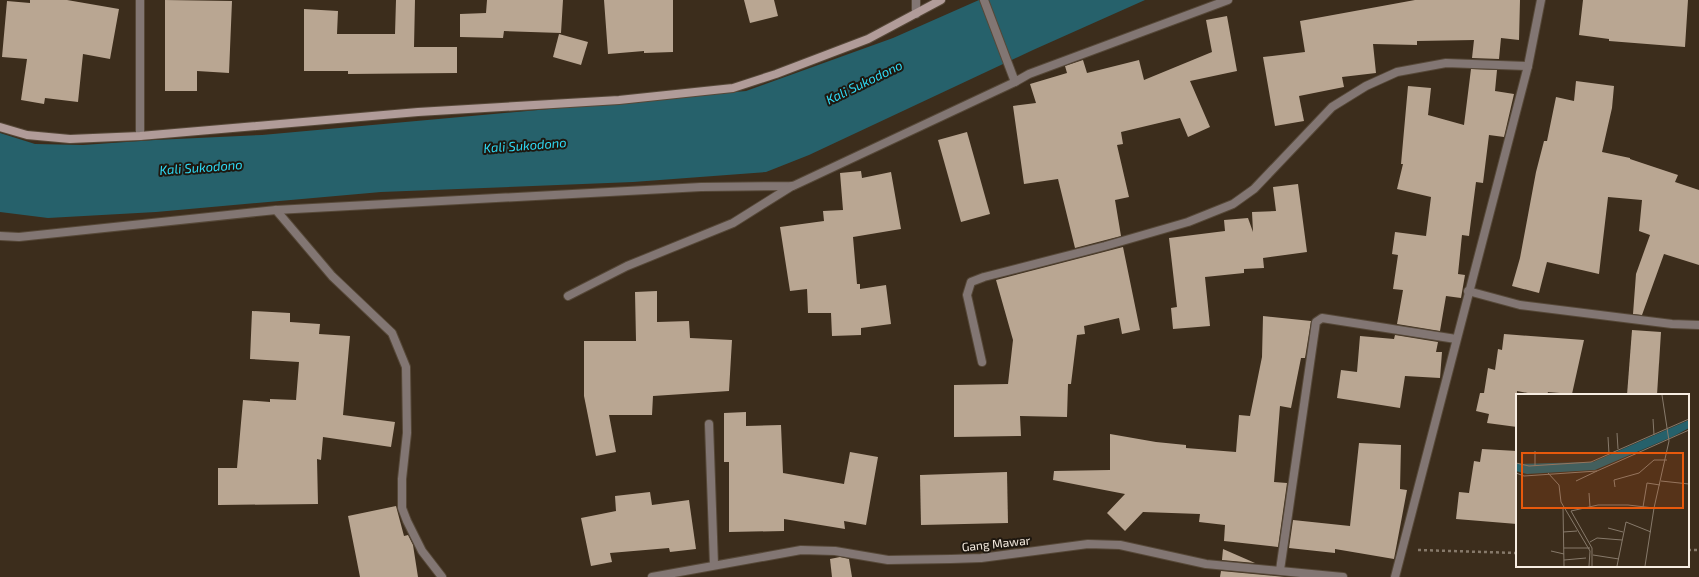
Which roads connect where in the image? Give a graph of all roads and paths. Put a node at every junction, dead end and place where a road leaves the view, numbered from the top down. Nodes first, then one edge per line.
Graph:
1 (140, 0) edge
2 (916, 0) edge
3 (941, 0) edge
4 (984, 0) edge
5 (1228, 0) edge
6 (1541, 0) edge
7 (916, 14) junction
8 (1528, 66) junction
9 (1015, 82) junction
10 (0, 127) edge
11 (140, 136) junction
12 (793, 186) junction
13 (276, 210) junction
14 (0, 236) edge
15 (1468, 291) junction
16 (568, 296) dead end
17 (1699, 325) edge
18 (1456, 339) junction
19 (982, 362) dead end
20 (709, 424) dead end
21 (1402, 549) junction
22 (1516, 553) edge
23 (714, 565) junction
24 (1280, 570) junction
25 (435, 573) edge
26 (442, 577) edge
27 (652, 577) edge
28 (1343, 577) edge
29 (1395, 577) edge

1 - 11 street
2 - 7 street
3 - 7 main road
4 - 9 street
5 - 9 street
6 - 8 street
7 - 11 main road
8 - 15 street
8 - 19 street
9 - 12 street
10 - 11 main road
12 - 13 street
12 - 16 street
13 - 14 street
13 - 25 street
15 - 17 street
15 - 18 street
18 - 21 street
18 - 24 street
20 - 23 street
21 - 22 path
21 - 29 street
23 - 24 street, Gang Mawar
23 - 27 street, Gang Mawar
24 - 28 street, Gang Mawar
25 - 26 street

